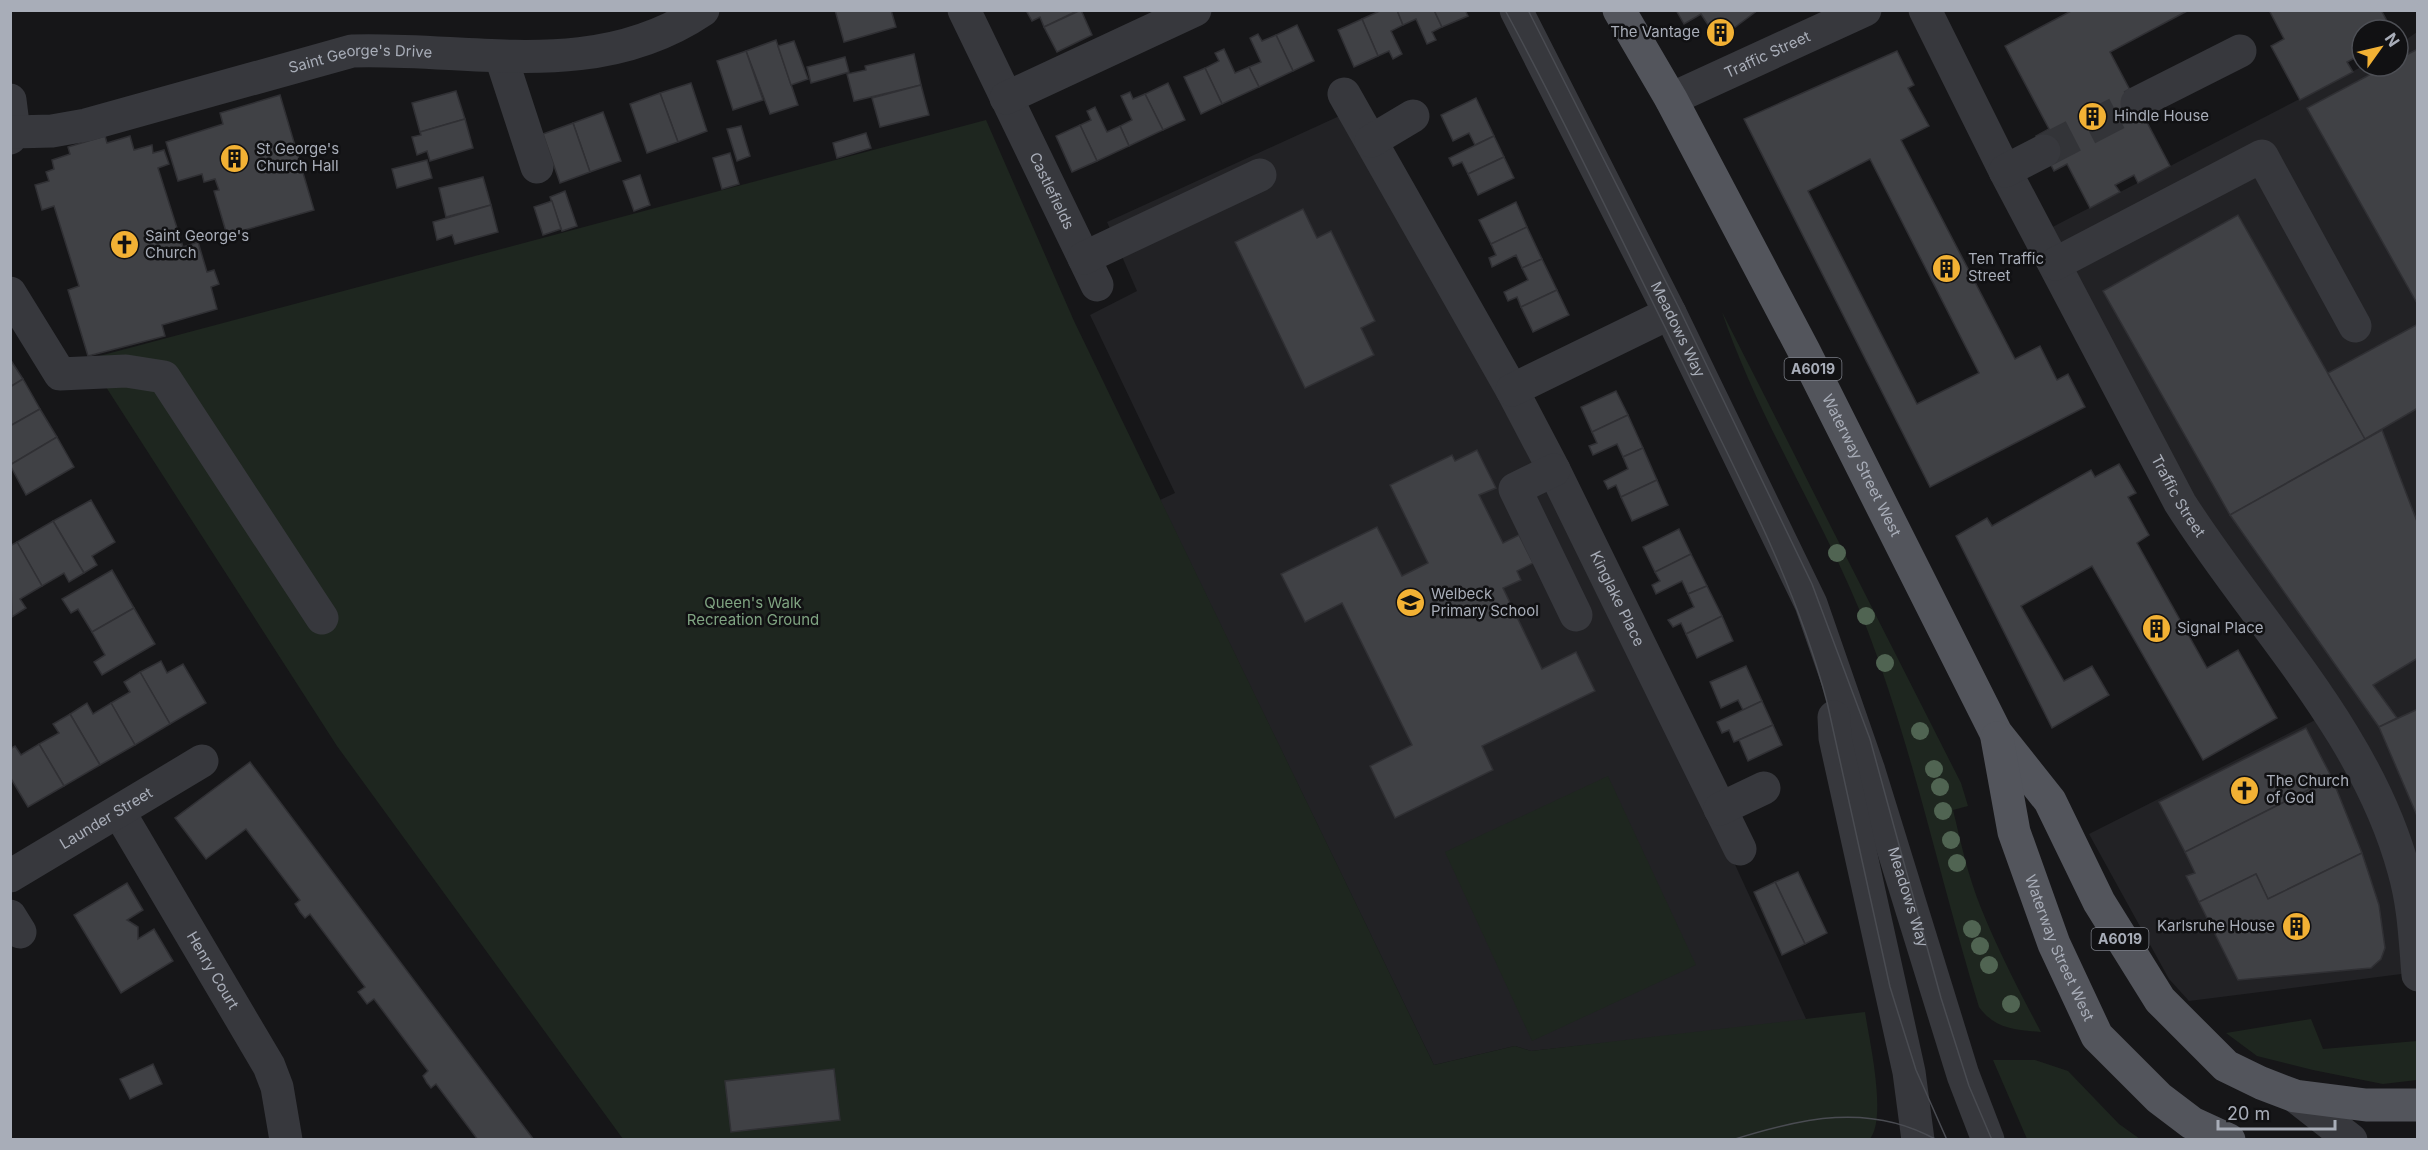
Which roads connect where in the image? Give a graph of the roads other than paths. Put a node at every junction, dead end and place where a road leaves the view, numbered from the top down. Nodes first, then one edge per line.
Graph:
1 (703, 10) edge
2 (964, 10) edge
3 (1195, 10) edge
4 (1516, 10) edge
5 (1619, 10) edge
6 (1865, 10) edge
7 (1925, 10) edge
8 (2240, 51) dead end
9 (501, 57) junction
10 (1344, 94) dead end
11 (1006, 98) junction
12 (1671, 99) junction
13 (2137, 103) tunnel mouth
14 (1413, 116) dead end
15 (12, 123) edge
16 (1371, 141) junction
17 (2044, 151) tunnel mouth
18 (537, 167) dead end
19 (2005, 171) junction
20 (1260, 176) dead end
21 (2055, 264) junction
22 (10, 293) edge
23 (1670, 313) junction
24 (2355, 326) dead end
25 (1512, 390) junction
26 (1554, 470) junction
27 (1576, 615) dead end
28 (322, 618) dead end
29 (1828, 656) junction
30 (1996, 733) junction
31 (202, 761) dead end
32 (1764, 788) dead end
33 (1720, 809) junction
34 (119, 812) junction
35 (1740, 849) dead end
36 (10, 876) edge
37 (2418, 975) edge
38 (2295, 1096) junction
39 (2418, 1104) edge
40 (286, 1140) edge
41 (1918, 1140) edge
42 (1988, 1140) edge
43 (2229, 1140) edge
44 (2351, 1140) edge

1 - 9 street, Saint George's Drive
2 - 11 street, Castlefields
3 - 11 street
4 - 23 street, Meadows Way
5 - 12 main road, Waterway Street West / A6019
6 - 12 street, Traffic Street
7 - 19 street, Traffic Street
8 - 13 street
9 - 15 street, Saint George's Drive
9 - 18 street
10 - 16 street, Kinglake Place
11 - 20 street, Castlefields
12 - 30 main road, Waterway Street West / A6019
14 - 16 street
16 - 25 street, Kinglake Place
17 - 19 street
19 - 21 street, Traffic Street
21 - 24 street
21 - 37 street, Traffic Street
22 - 28 street
23 - 25 street
23 - 29 street, Meadows Way
25 - 26 street, Kinglake Place
26 - 27 street
26 - 33 street, Kinglake Place
29 - 41 street, Meadows Way
29 - 42 street, Meadows Way
30 - 38 main road, Waterway Street West / A6019
30 - 43 main road, Waterway Street West / A6019
31 - 34 street, Launder Street
32 - 33 street
33 - 35 street, Kinglake Place
34 - 36 street, Launder Street
34 - 40 street, Henry Court
38 - 39 main road, A6019
38 - 44 street

